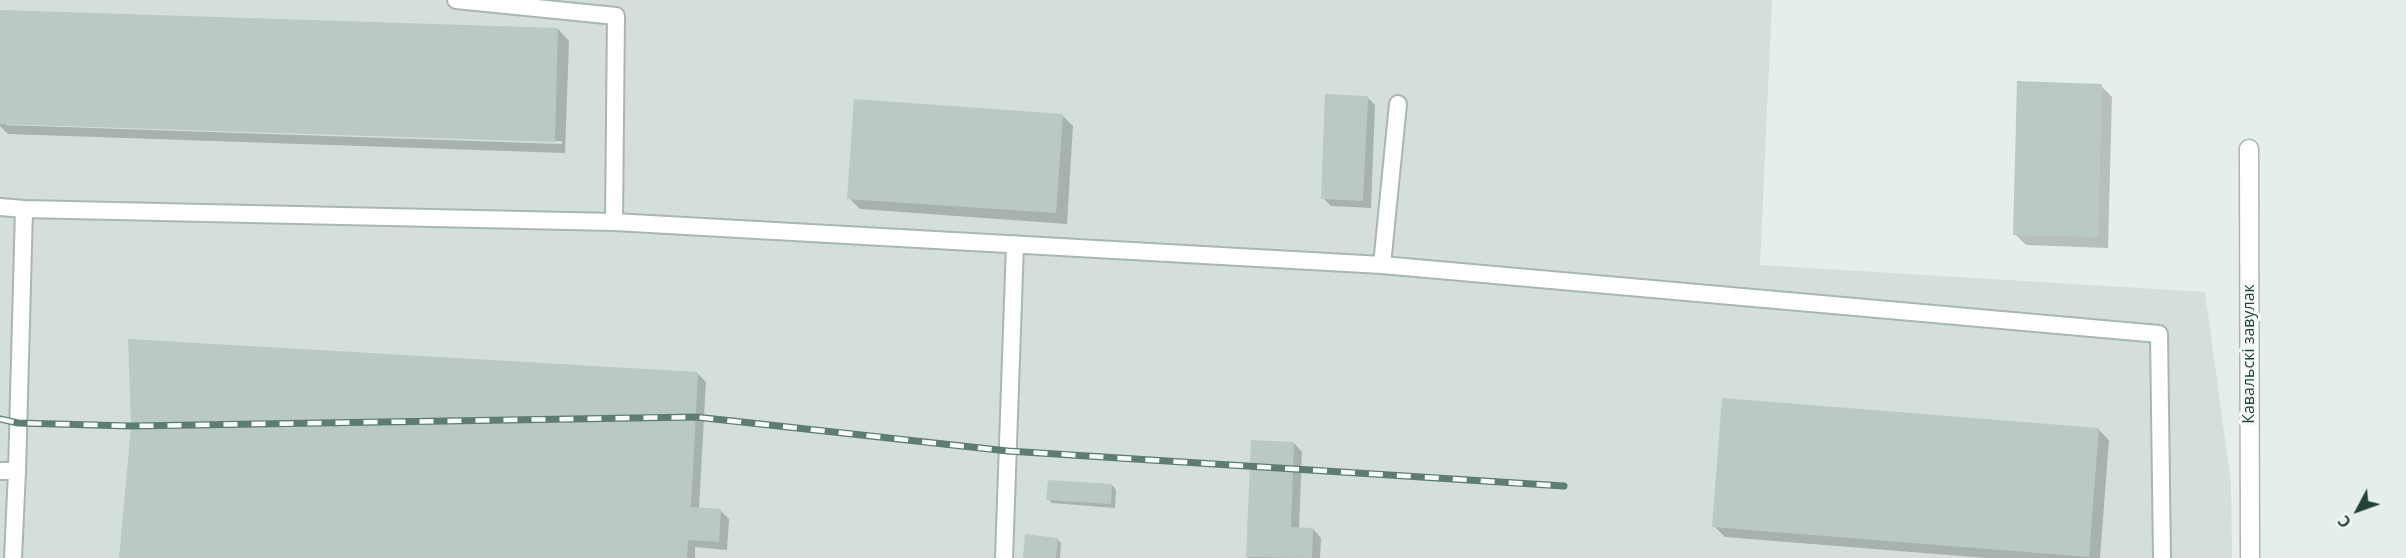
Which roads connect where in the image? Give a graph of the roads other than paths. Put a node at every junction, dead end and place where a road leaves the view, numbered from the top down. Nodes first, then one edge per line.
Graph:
1 (456, 0) edge
2 (1398, 104) dead end
3 (2249, 149) dead end
4 (0, 207) edge
5 (24, 209) junction
6 (614, 222) junction
7 (1015, 244) junction
8 (1382, 265) junction
9 (8, 471) edge
10 (13, 558) edge
11 (1004, 558) edge
12 (2162, 558) edge
13 (2250, 558) edge

1 - 6 lane
2 - 8 lane
3 - 13 street, Кавальскі завулак
4 - 5 lane
5 - 6 lane
5 - 9 lane
6 - 7 lane
7 - 8 lane
7 - 11 lane
8 - 12 lane
9 - 10 lane

